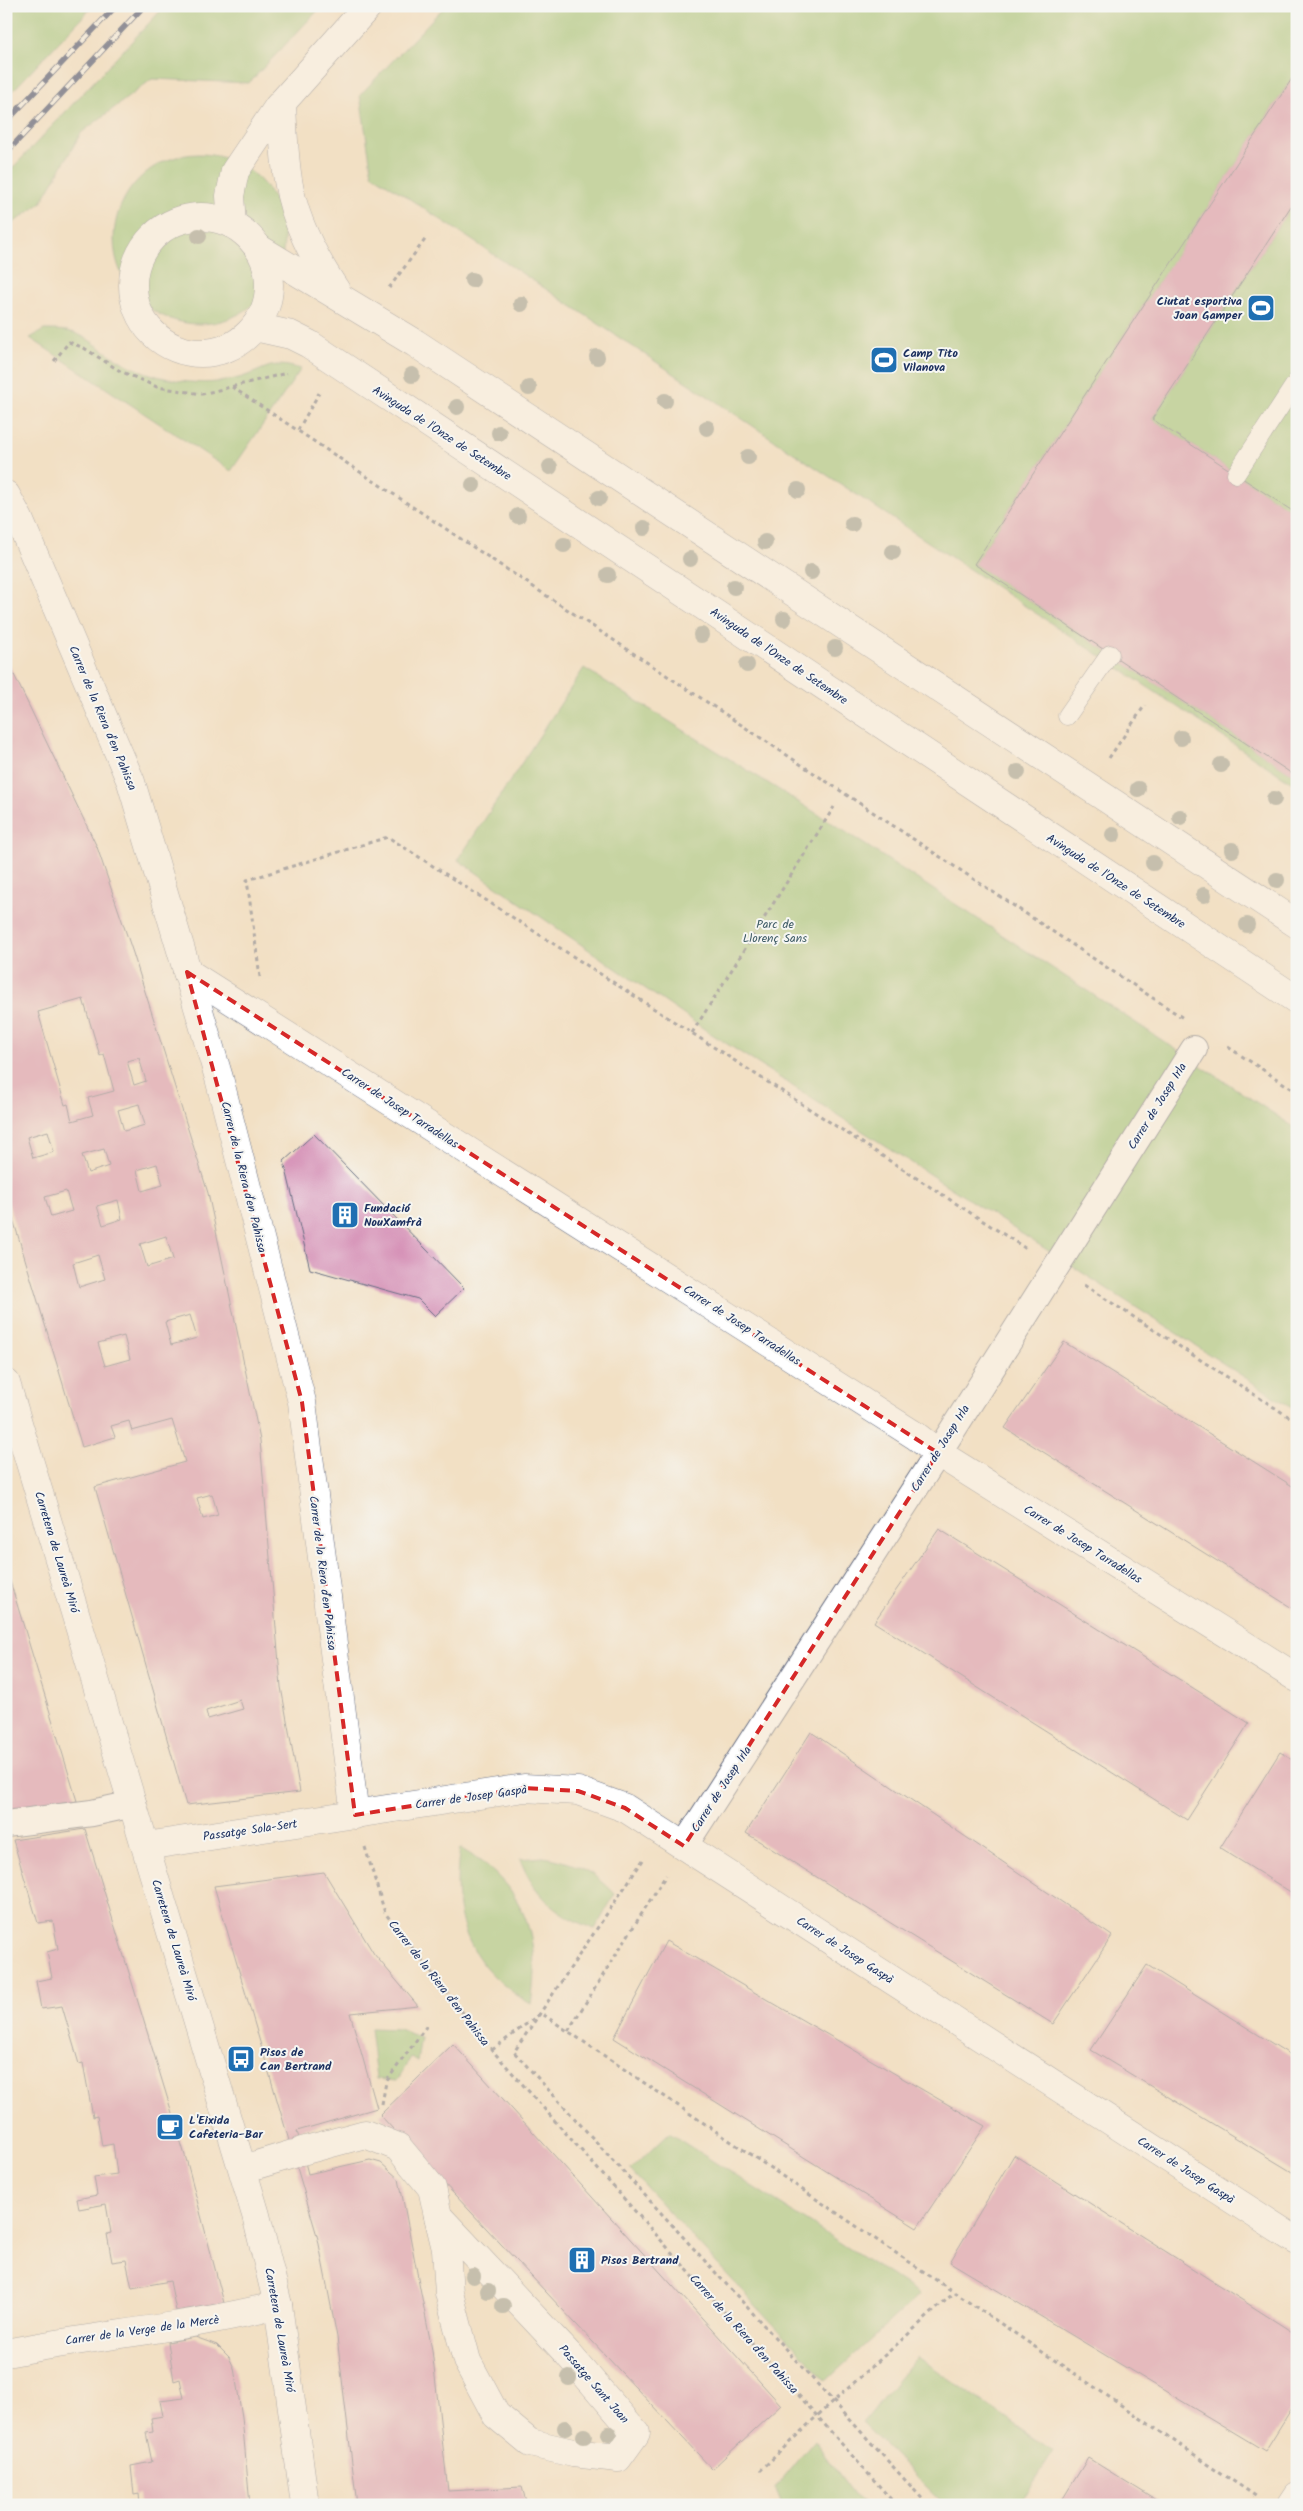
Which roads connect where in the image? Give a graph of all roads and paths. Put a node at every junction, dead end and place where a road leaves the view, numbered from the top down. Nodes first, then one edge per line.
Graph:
1 (368, 6) edge
2 (282, 103) junction
3 (232, 224) junction
4 (427, 237) dead end
5 (258, 248) junction
6 (386, 291) dead end
7 (341, 297) junction
8 (255, 327) junction
9 (54, 361) dead end
10 (292, 374) dead end
11 (1297, 381) edge
12 (232, 387) junction
13 (323, 387) dead end
14 (298, 430) junction
15 (1236, 474) dead end
16 (6, 495) edge
17 (1110, 654) dead end
18 (1067, 716) dead end
19 (834, 807) dead end
20 (1297, 924) edge
21 (187, 972) junction
22 (260, 980) dead end
23 (1297, 1000) edge
24 (1186, 1020) dead end
25 (692, 1034) junction
26 (1225, 1046) dead end
27 (1194, 1049) dead end
28 (1297, 1092) edge
29 (1056, 1266) junction
30 (6, 1383) edge
31 (1297, 1422) edge
32 (938, 1453) junction
33 (1297, 1678) edge
34 (133, 1804) junction
35 (355, 1815) junction
36 (6, 1824) edge
37 (672, 1839) junction
38 (146, 1846) junction
39 (541, 2013) junction
40 (428, 2024) dead end
41 (568, 2032) junction
42 (492, 2050) junction
43 (375, 2138) junction
44 (243, 2169) junction
45 (438, 2216) junction
46 (1297, 2241) edge
47 (954, 2293) junction
48 (278, 2305) junction
49 (6, 2353) edge
50 (834, 2402) junction
51 (817, 2416) junction
52 (760, 2471) dead end
53 (1297, 2496) edge
54 (1260, 2499) dead end
55 (305, 2505) edge
56 (896, 2505) edge
57 (928, 2505) edge
58 (1291, 2505) edge

1 - 2 street
2 - 3 street
2 - 7 street
3 - 5 street
3 - 8 street
4 - 6 path
5 - 7 street
5 - 8 street
7 - 20 street
8 - 23 street, Avinguda de l'Onze de Setembre
9 - 12 path
10 - 12 path
11 - 15 lane
12 - 14 path
13 - 14 path
14 - 24 path
16 - 21 street, Carrer de la Riera d'en Pahissa
17 - 18 lane
19 - 25 path
21 - 32 street, Carrer de Josep Tarradellas
21 - 35 street, Carrer de la Riera d'en Pahissa
22 - 25 path
25 - 29 path
26 - 28 path
27 - 29 street, Carrer de Josep Irla
29 - 31 path
29 - 32 street, Carrer de Josep Irla
30 - 34 street, Carretera de Laureà Miró
32 - 33 street, Carrer de Josep Tarradellas
32 - 37 street, Carrer de Josep Irla
34 - 36 street
34 - 38 street, Carretera de Laureà Miró
35 - 37 street, Carrer de Josep Gaspà
35 - 38 street, Passatge Sola-Sert
35 - 42 path, Carrer de la Riera d'en Pahissa
37 - 39 path
37 - 41 path
37 - 46 street, Carrer de Josep Gaspà
38 - 44 street, Carretera de Laureà Miró
39 - 41 path
39 - 42 path
39 - 50 path
40 - 43 path
41 - 47 path
42 - 51 path, Carrer de la Riera d'en Pahissa
43 - 44 street, Passatge Sant Joan
43 - 45 street, Passatge Sant Joan
44 - 48 street, Carretera de Laureà Miró
45 - 45 street, Passatge Sant Joan
47 - 50 path
47 - 54 path
48 - 49 street, Carrer de la Verge de la Mercè
48 - 55 street, Carretera de Laureà Miró
50 - 51 path
50 - 57 path
51 - 52 path
51 - 56 path, Carrer de la Riera d'en Pahissa
53 - 58 street

